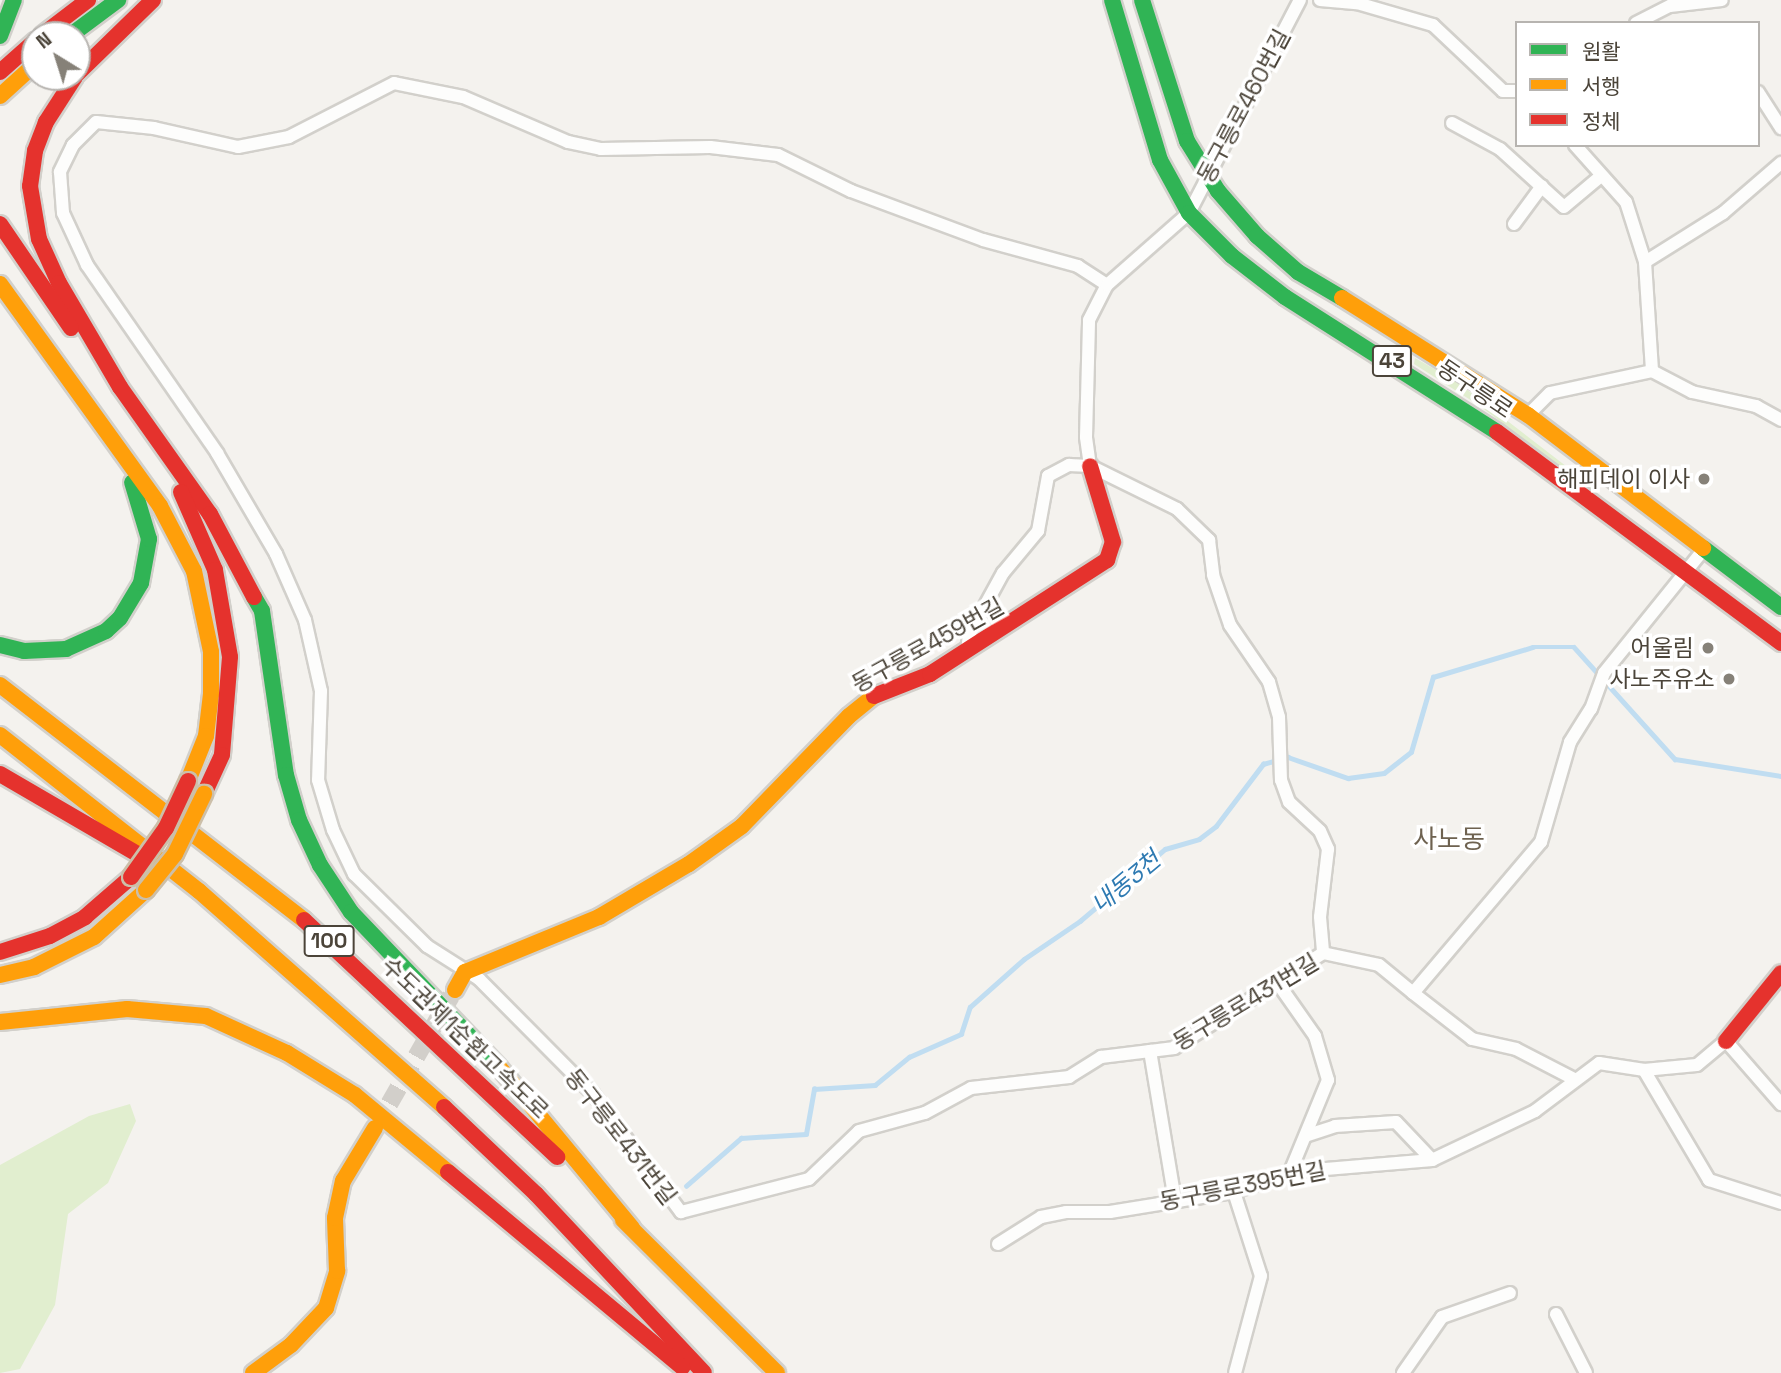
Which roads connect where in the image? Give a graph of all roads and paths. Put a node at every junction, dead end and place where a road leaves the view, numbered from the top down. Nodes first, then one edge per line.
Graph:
1 (14, 0) edge
2 (88, 0) edge
3 (118, 0) edge
4 (153, 0) edge
5 (1112, 0) edge
6 (1142, 0) edge
7 (1300, 0) edge
8 (1320, 0) edge
9 (1722, 0) edge
10 (60, 21) edge
11 (90, 21) edge
12 (1640, 21) edge
13 (0, 36) edge
14 (21, 53) edge
15 (91, 61) edge
16 (0, 72) edge
17 (21, 77) edge
18 (66, 91) edge
19 (1515, 91) edge
20 (1760, 95) edge
21 (0, 96) edge
22 (1451, 123) dead end
23 (1781, 128) edge
24 (1577, 147) edge
25 (1781, 163) edge
26 (1208, 176) junction
27 (1601, 176) junction
28 (1542, 186) junction
29 (1189, 213) junction
30 (0, 224) edge
31 (1514, 224) dead end
32 (1645, 262) junction
33 (0, 284) edge
34 (1108, 285) junction
35 (1653, 371) junction
36 (120, 387) junction
37 (1528, 415) junction
38 (1781, 420) edge
39 (160, 449) junction
40 (117, 451) junction
41 (1090, 466) junction
42 (1705, 548) junction
43 (1687, 570) junction
44 (1781, 607) edge
45 (1781, 643) edge
46 (0, 646) edge
47 (967, 651) junction
48 (0, 685) edge
49 (0, 735) edge
50 (0, 774) edge
51 (198, 891) junction
52 (0, 952) edge
53 (1323, 953) junction
54 (465, 972) junction
55 (1781, 973) edge
56 (0, 975) edge
57 (1278, 982) junction
58 (454, 990) tunnel mouth
59 (1413, 993) junction
60 (0, 1022) edge
61 (1726, 1041) junction
62 (1150, 1051) junction
63 (1644, 1070) junction
64 (1574, 1079) junction
65 (1781, 1104) edge
66 (375, 1128) tunnel mouth
67 (1308, 1135) junction
68 (1432, 1160) junction
69 (1290, 1172) junction
70 (1234, 1192) junction
71 (1175, 1200) junction
72 (1781, 1203) edge
73 (632, 1228) junction
74 (998, 1244) dead end
75 (1510, 1293) dead end
76 (1556, 1314) dead end
77 (253, 1373) edge
78 (690, 1373) edge
79 (704, 1373) edge
80 (777, 1373) edge
81 (1235, 1373) edge
82 (1403, 1373) edge
83 (1586, 1373) edge

1 - 13 main road
2 - 10 main road
3 - 11 main road
4 - 15 main road
5 - 29 main road, 동구릉로 / 43
6 - 26 main road, 동구릉로 / 43
7 - 26 street, 동구릉로460번길
8 - 19 street
9 - 12 street
14 - 16 main road
17 - 21 main road
18 - 36 main road
20 - 23 street
22 - 28 street
24 - 27 street
25 - 32 street
26 - 29 street, 동구릉로460번길
26 - 37 main road, 동구릉로 / 43
27 - 28 street
27 - 32 street
28 - 31 street
29 - 34 street, 동구릉로459번길
29 - 43 main road, 동구릉로 / 43
30 - 36 main road
32 - 35 street
33 - 40 main road
34 - 41 street, 동구릉로459번길
34 - 54 street
35 - 37 street
35 - 38 street
36 - 39 main road
37 - 42 main road, 동구릉로 / 43
39 - 56 main road, bridge
39 - 73 main road
40 - 46 main road
40 - 52 main road, bridge
41 - 47 street
41 - 47 main road, 동구릉로459번길
41 - 53 street
42 - 43 street
42 - 44 main road, 동구릉로 / 43
43 - 45 main road, 동구릉로 / 43
43 - 59 street
47 - 54 main road, 동구릉로459번길
48 - 73 main road, 수도권제1순환고속도로 / 100
49 - 51 main road, 100
50 - 51 main road
51 - 79 main road, 100
53 - 57 street, 동구릉로431번길
53 - 59 street, 동구릉로431번길
54 - 58 main road
54 - 62 street, 동구릉로431번길
55 - 61 main road
57 - 62 street, 동구릉로431번길
57 - 67 street
59 - 64 street, 동구릉로431번길
60 - 78 main road
61 - 63 street, 동구릉로395번길
61 - 65 street
62 - 71 street
63 - 64 street, 동구릉로395번길
63 - 72 street
64 - 68 street, 동구릉로395번길
66 - 77 main road
67 - 68 street
67 - 69 street
68 - 69 street, 동구릉로395번길
69 - 70 street, 동구릉로395번길
70 - 71 street, 동구릉로395번길
70 - 81 street
71 - 74 street, 동구릉로395번길
73 - 80 main road, 수도권제1순환고속도로 / 100
75 - 82 street
76 - 83 street

